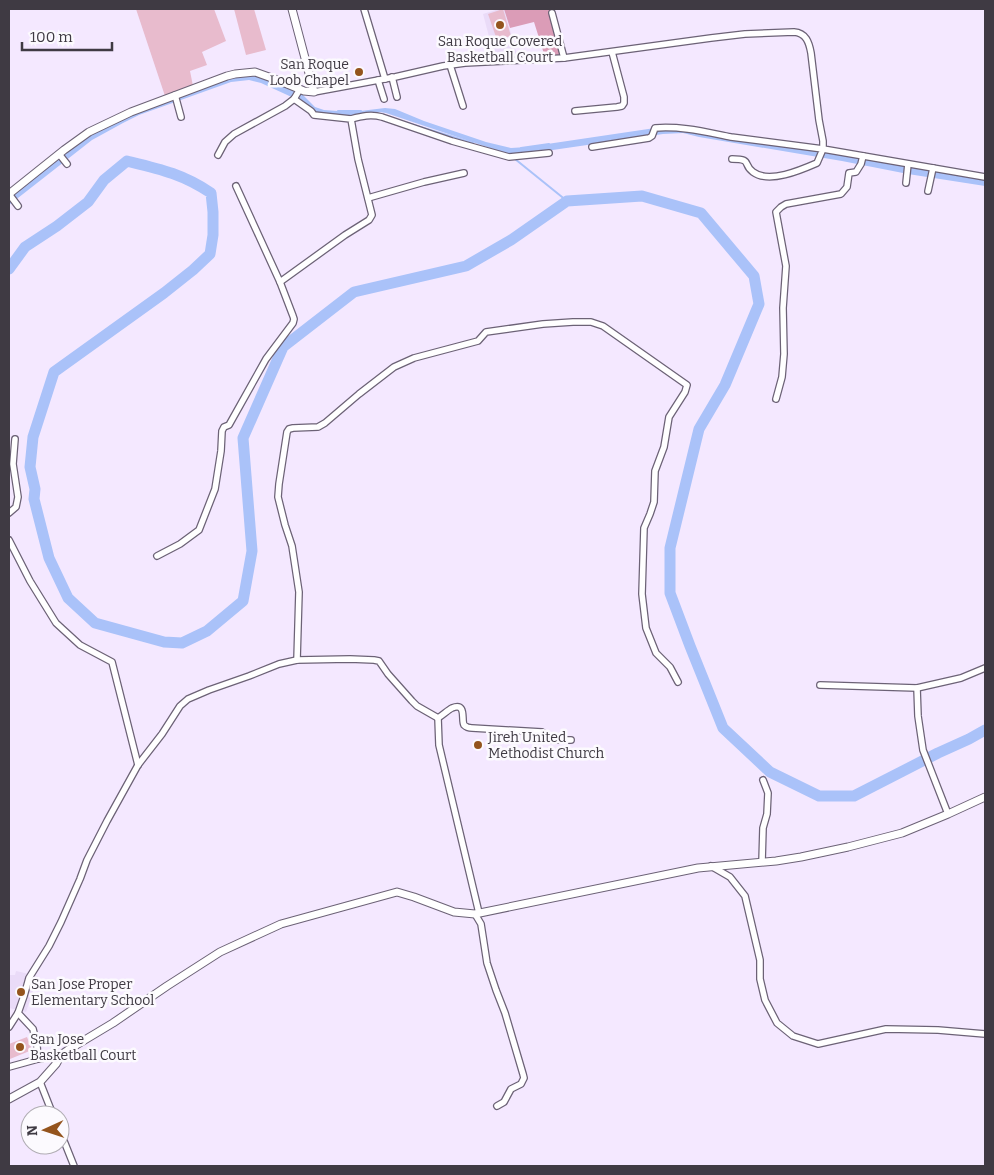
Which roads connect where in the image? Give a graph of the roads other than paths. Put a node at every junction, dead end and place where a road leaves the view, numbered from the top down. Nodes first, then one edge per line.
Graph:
1 (292, 9) edge
2 (364, 9) edge
3 (552, 13) dead end
4 (612, 52) junction
5 (564, 58) junction
6 (450, 65) junction
7 (389, 78) junction
8 (378, 80) junction
9 (299, 90) junction
10 (314, 92) junction
11 (397, 97) dead end
12 (176, 98) junction
13 (384, 99) dead end
14 (294, 100) junction
15 (463, 106) dead end
16 (575, 111) dead end
17 (181, 117) dead end
18 (351, 119) junction
19 (592, 147) dead end
20 (549, 153) dead end
21 (822, 153) junction
22 (60, 155) junction
23 (218, 155) dead end
24 (732, 159) dead end
25 (862, 160) junction
26 (67, 164) dead end
27 (908, 168) junction
28 (932, 172) junction
29 (464, 173) dead end
30 (985, 177) edge
31 (906, 183) dead end
32 (236, 186) dead end
33 (928, 191) dead end
34 (9, 195) edge
35 (368, 198) junction
36 (16, 204) dead end
37 (280, 282) junction
38 (776, 398) dead end
39 (16, 439) dead end
40 (9, 513) edge
41 (9, 540) edge
42 (157, 556) dead end
43 (297, 660) junction
44 (985, 668) edge
45 (678, 682) dead end
46 (820, 685) dead end
47 (917, 688) junction
48 (438, 718) junction
49 (571, 740) dead end
50 (138, 765) junction
51 (763, 780) dead end
52 (985, 797) edge
53 (948, 814) junction
54 (762, 862) junction
55 (711, 866) junction
56 (477, 914) junction
57 (18, 1013) junction
58 (9, 1027) edge
59 (985, 1034) edge
60 (61, 1055) junction
61 (38, 1059) junction
62 (9, 1067) edge
63 (40, 1082) junction
64 (9, 1099) edge
65 (50, 1105) edge
66 (498, 1106) dead end

1 - 10 street
2 - 7 street
3 - 5 street
4 - 5 street
4 - 16 street
4 - 21 street
5 - 6 street
6 - 7 street
6 - 15 street
7 - 8 street
7 - 11 street
8 - 10 street
8 - 13 street
9 - 10 street
9 - 12 street
9 - 14 street
12 - 17 street
12 - 22 street
14 - 18 street
14 - 23 street
18 - 20 street
18 - 35 street
19 - 21 street
21 - 24 street
21 - 25 street
22 - 26 street
22 - 34 street
25 - 27 street
25 - 38 street
27 - 28 street
27 - 31 street
28 - 30 street
28 - 33 street
29 - 35 street
32 - 37 street
34 - 36 street
35 - 37 street
37 - 42 street
39 - 40 street
41 - 50 street
43 - 45 street
43 - 48 street
43 - 50 street
44 - 47 street
46 - 47 street
47 - 53 street
48 - 49 street
48 - 56 street
50 - 57 street
51 - 54 street
52 - 53 street
53 - 54 street
54 - 55 street
55 - 56 street
55 - 59 street
56 - 60 street
56 - 66 street
57 - 58 street
57 - 61 street
60 - 61 street
60 - 63 street
61 - 62 street
63 - 64 street
63 - 65 street

